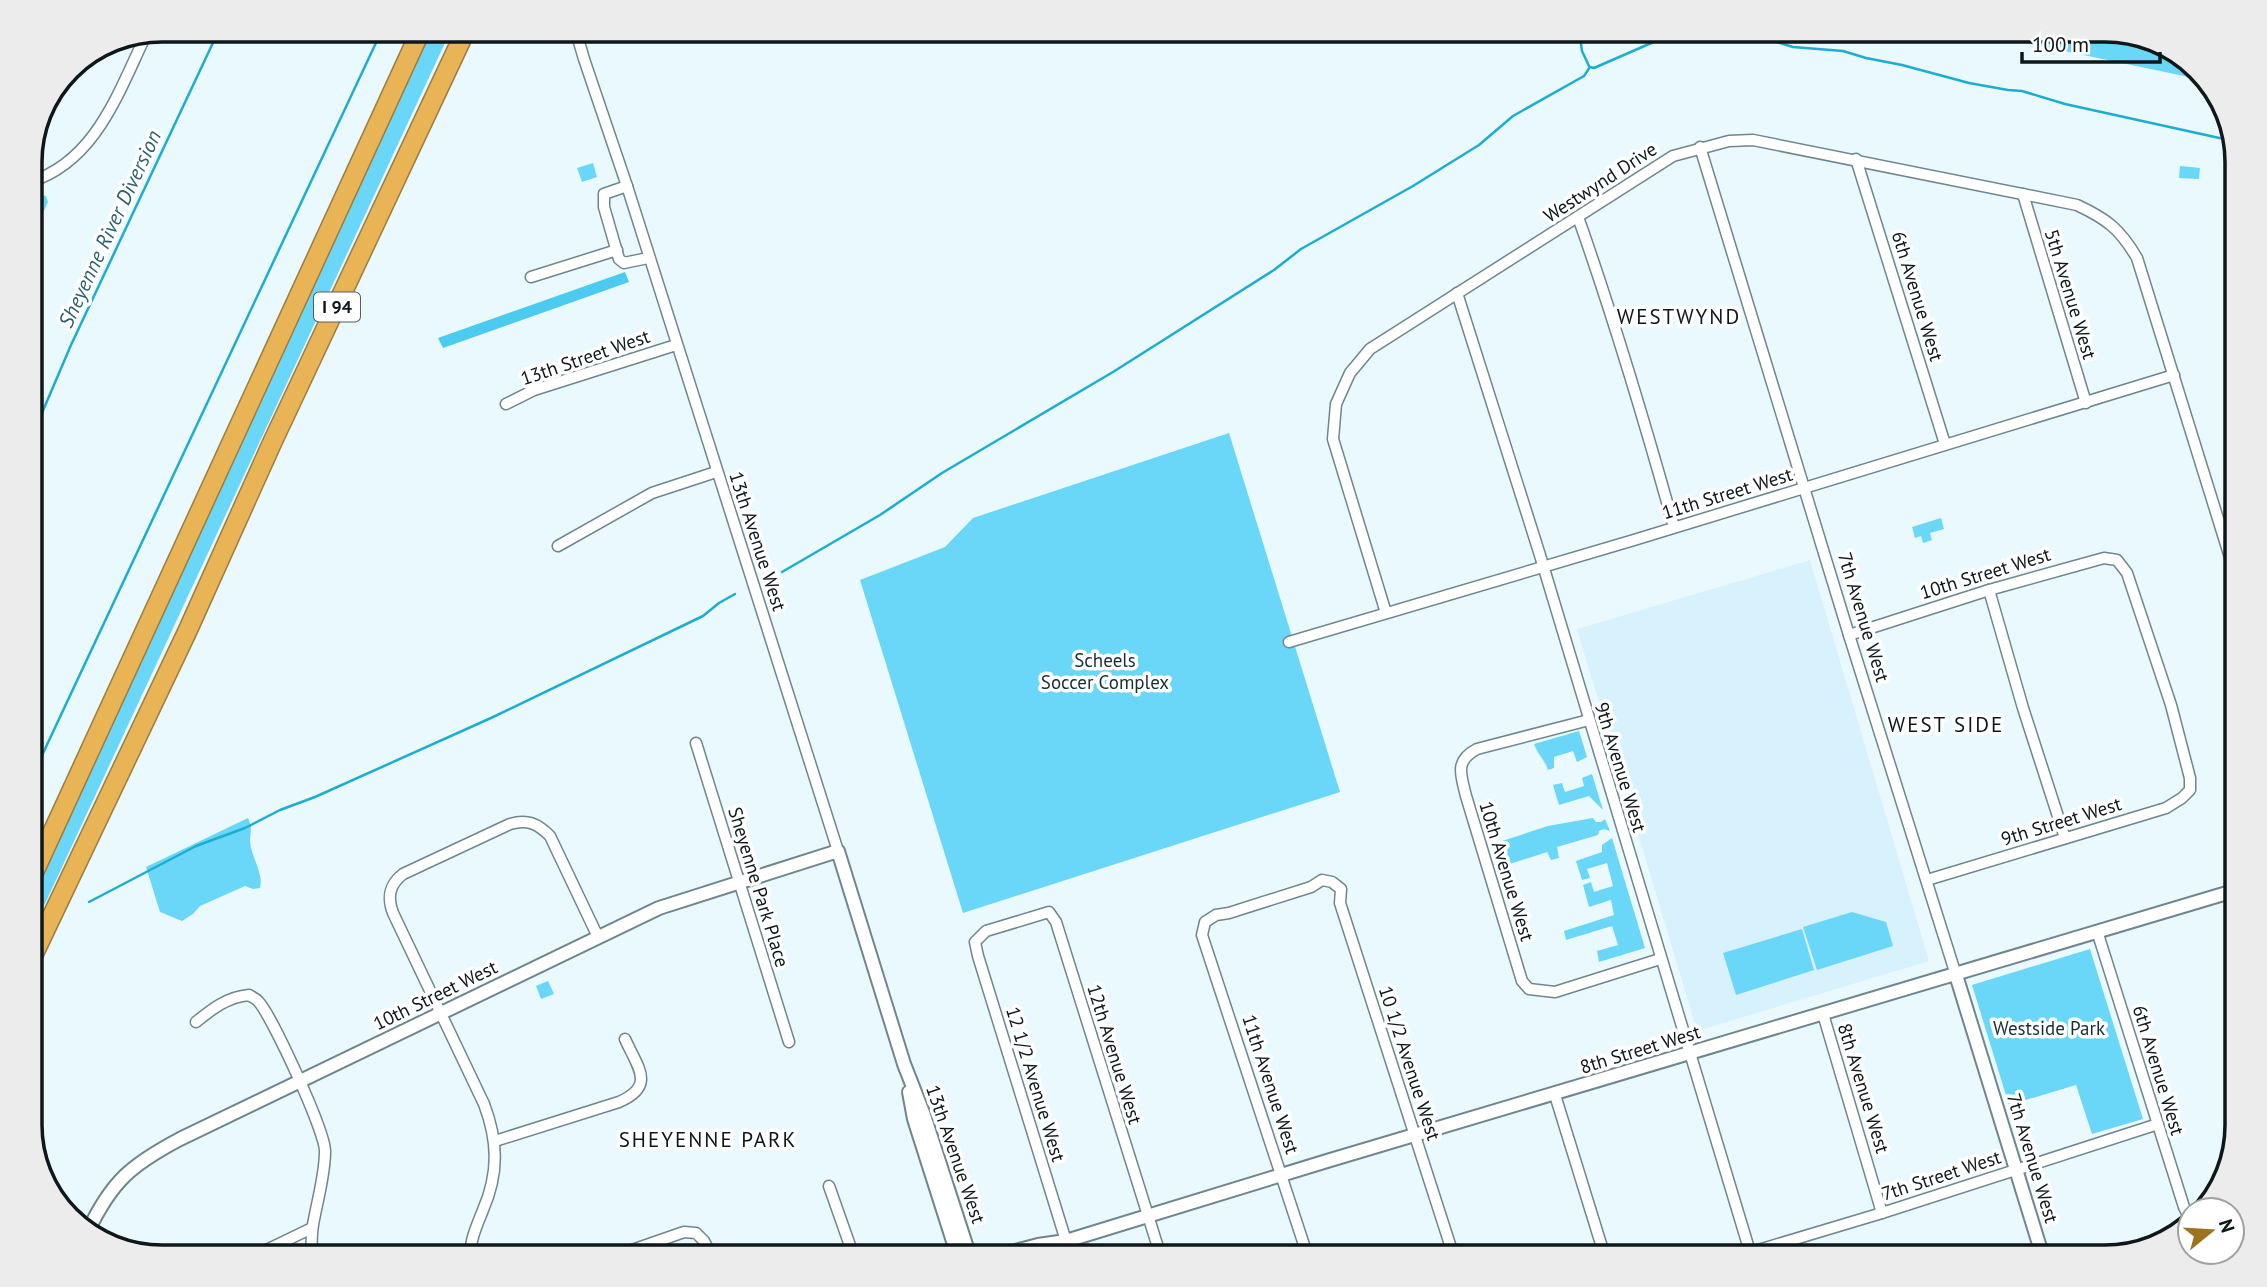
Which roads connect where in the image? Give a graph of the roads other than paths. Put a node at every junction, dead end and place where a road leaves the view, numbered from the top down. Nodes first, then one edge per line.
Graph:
1 (415, 42) edge
2 (460, 42) edge
3 (579, 42) edge
4 (142, 44) edge
5 (1700, 147) junction
6 (1856, 159) junction
7 (42, 177) edge
8 (627, 186) junction
9 (2023, 194) junction
10 (1578, 217) junction
11 (617, 250) junction
12 (648, 258) junction
13 (531, 277) dead end
14 (1457, 293) junction
15 (676, 345) junction
16 (2174, 376) junction
17 (2086, 403) junction
18 (506, 404) dead end
19 (1945, 444) junction
20 (716, 472) junction
21 (1804, 488) junction
22 (1674, 527) junction
23 (2225, 541) edge
24 (558, 546) dead end
25 (1544, 567) junction
26 (1989, 590) junction
27 (1386, 613) junction
28 (1849, 635) junction
29 (1289, 642) dead end
30 (1589, 720) junction
31 (696, 743) dead end
32 (2190, 778) joint
33 (2065, 838) junction
34 (838, 851) junction
35 (42, 855) edge
36 (1927, 880) junction
37 (740, 882) junction
38 (2225, 894) edge
39 (1205, 922) joint
40 (2097, 931) junction
41 (42, 937) edge
42 (598, 937) junction
43 (979, 938) joint
44 (1660, 959) junction
45 (1956, 975) junction
46 (442, 1014) junction
47 (1823, 1014) junction
48 (196, 1022) dead end
49 (625, 1039) dead end
50 (789, 1042) dead end
51 (1689, 1055) junction
52 (904, 1064) junction
53 (300, 1082) junction
54 (1555, 1095) junction
55 (2158, 1124) junction
56 (1415, 1136) junction
57 (495, 1141) junction
58 (2016, 1170) junction
59 (1282, 1175) junction
60 (829, 1186) dead end
61 (2181, 1196) edge
62 (1882, 1213) junction
63 (1148, 1216) junction
64 (93, 1222) edge
65 (312, 1228) junction
66 (1060, 1243) junction
67 (277, 1245) edge
68 (311, 1245) edge
69 (472, 1245) edge
70 (647, 1245) edge
71 (707, 1245) edge
72 (850, 1245) edge
73 (954, 1245) edge
74 (966, 1245) edge
75 (1038, 1245) edge
76 (1056, 1245) edge
77 (1157, 1245) edge
78 (1304, 1245) edge
79 (1450, 1245) edge
80 (1601, 1245) edge
81 (1748, 1245) edge
82 (1774, 1245) edge
83 (2039, 1245) edge

1 - 35 highway, I 94
2 - 41 highway, I 94
3 - 8 street, 13th Avenue West
4 - 7 street
5 - 6 street, Westwynd Drive
5 - 10 street, Westwynd Drive
5 - 21 street, 7th Avenue West
6 - 9 street, Westwynd Drive
6 - 19 street, 6th Avenue West
8 - 11 street
8 - 12 street, 13th Avenue West
9 - 16 street, Westwynd Drive
9 - 17 street, 5th Avenue West
10 - 14 street, Westwynd Drive
10 - 22 street
11 - 12 street
11 - 13 street
12 - 15 street, 13th Avenue West
14 - 25 street, 9th Avenue West
14 - 27 street, Westwynd Drive
15 - 18 street, 13th Street West
15 - 20 street, 13th Avenue West
16 - 17 street, 11th Street West
16 - 23 street, Westwynd Drive
17 - 19 street, 11th Street West
19 - 21 street, 11th Street West
20 - 24 street
20 - 34 street, 13th Avenue West
21 - 22 street, 11th Street West
21 - 28 street, 7th Avenue West
22 - 25 street, 11th Street West
25 - 27 street, 11th Street West
25 - 30 street, 9th Avenue West
26 - 28 street, 10th Street West
26 - 32 street, 10th Street West
26 - 33 street
27 - 29 street, 11th Street West
28 - 36 street, 7th Avenue West
30 - 44 street, 9th Avenue West
30 - 44 street, 10th Avenue West
31 - 37 street, Sheyenne Park Place
32 - 33 street, 9th Street West
33 - 36 street, 9th Street West
34 - 37 street, 10th Street West
34 - 52 street, 13th Avenue West
36 - 45 street, 7th Avenue West
37 - 42 street, 10th Street West
37 - 50 street, Sheyenne Park Place
38 - 40 street, 8th Street West
39 - 56 street, 10 1/2 Avenue West
39 - 59 street, 11th Avenue West
40 - 45 street, 8th Street West
40 - 55 street, 6th Avenue West
42 - 46 street, 10th Street West
42 - 46 street
43 - 63 street, 12th Avenue West
43 - 66 street, 12 1/2 Avenue West
44 - 51 street, 9th Avenue West
45 - 47 street, 8th Street West
45 - 58 street, 7th Avenue West
46 - 53 street, 10th Street West
46 - 57 street
47 - 51 street, 8th Street West
47 - 62 street, 8th Avenue West
48 - 53 street
49 - 57 street
51 - 54 street, 8th Street West
51 - 81 street, 9th Avenue West
52 - 73 street, 13th Avenue West
52 - 74 street, 13th Avenue West
53 - 64 street, 10th Street West
53 - 65 street
54 - 56 street, 8th Street West
54 - 80 street
55 - 58 street, 7th Street West
55 - 61 street, 6th Avenue West
56 - 59 street, 8th Street West
56 - 79 street, 10 1/2 Avenue West
57 - 69 street
58 - 62 street, 7th Street West
58 - 83 street, 7th Avenue West
59 - 63 street, 8th Street West
59 - 78 street, 11th Avenue West
60 - 72 street
62 - 82 street, 7th Street West
63 - 66 street, 8th Street West
63 - 77 street, 12th Avenue West
65 - 67 street
65 - 68 street
66 - 75 street, 8th Street West
66 - 76 street, 8th Street West
70 - 71 street

